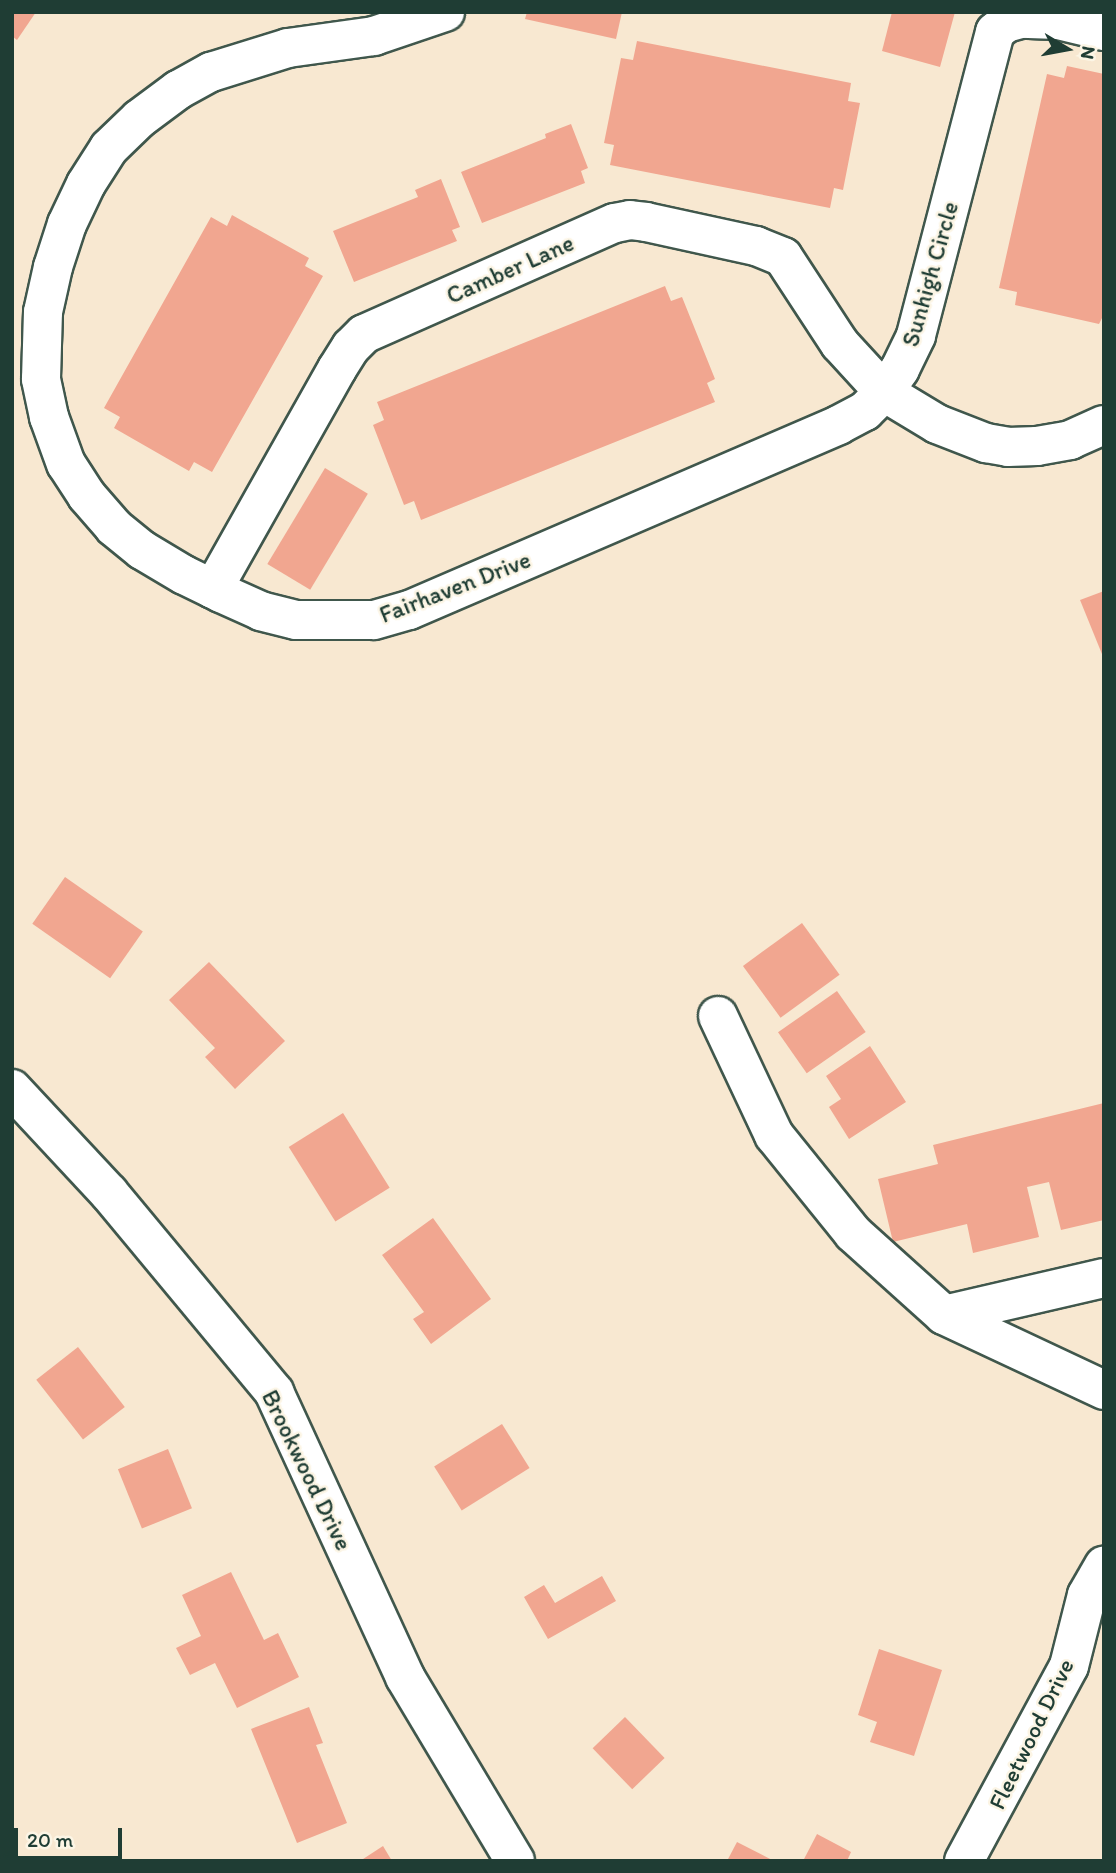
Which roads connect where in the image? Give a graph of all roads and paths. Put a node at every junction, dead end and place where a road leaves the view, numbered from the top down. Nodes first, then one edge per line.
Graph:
1 (445, 12) edge
2 (405, 18) edge
3 (1104, 31) edge
4 (884, 392) junction
5 (1104, 425) edge
6 (213, 589) junction
7 (718, 1016) dead end
8 (12, 1089) edge
9 (1104, 1278) edge
10 (944, 1315) junction
11 (1104, 1390) edge
12 (1104, 1564) edge
13 (1086, 1660) edge
14 (515, 1861) edge
15 (964, 1861) edge

1 - 2 street, Fairhaven Drive
2 - 6 street, Fairhaven Drive
3 - 4 street, Sunhigh Circle
4 - 5 street
4 - 6 street, Fairhaven Drive
4 - 6 street, Camber Lane
7 - 10 street
8 - 14 street, Brookwood Drive
9 - 10 street
10 - 11 street
12 - 13 street, Fleetwood Drive
13 - 15 street, Fleetwood Drive

